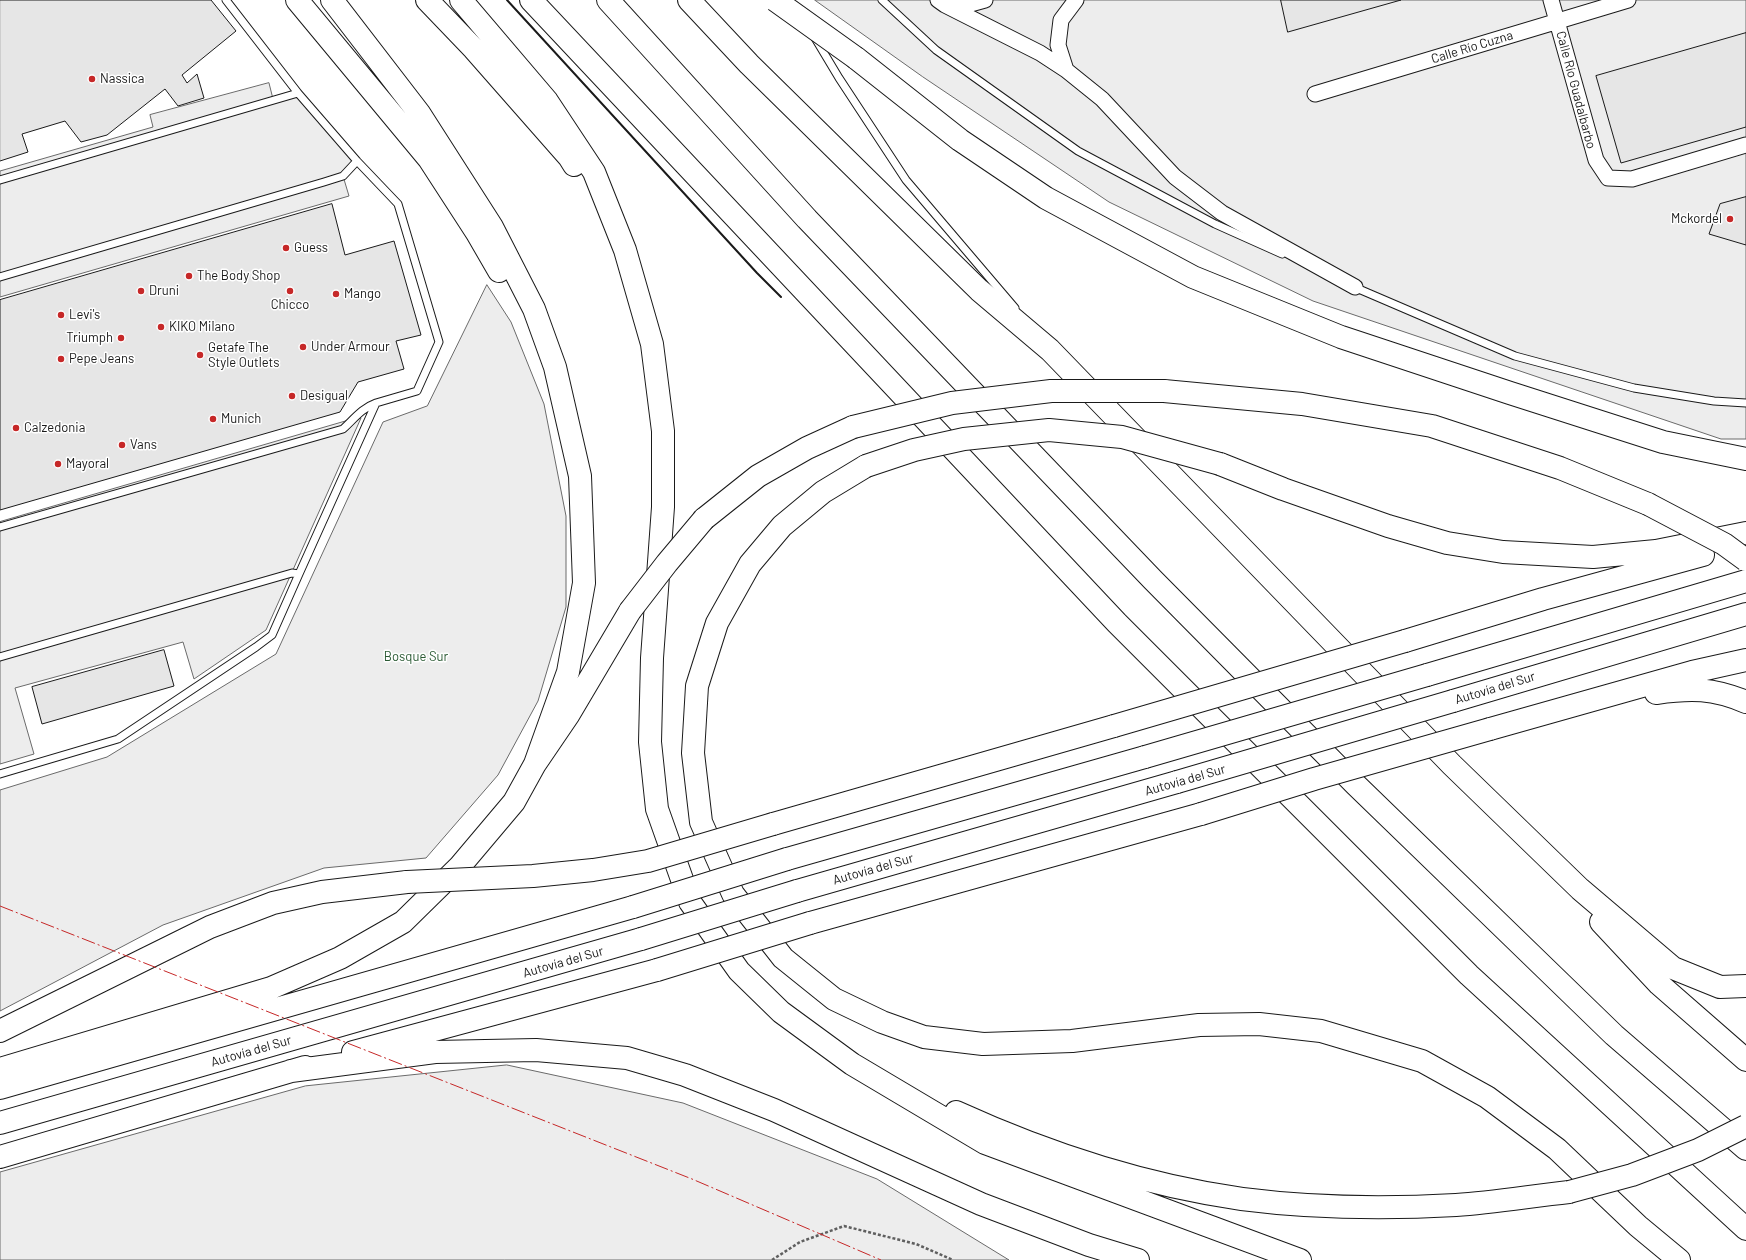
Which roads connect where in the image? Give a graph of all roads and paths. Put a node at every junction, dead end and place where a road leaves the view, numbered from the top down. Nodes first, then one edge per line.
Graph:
1 (226, 0) edge
2 (297, 0) edge
3 (332, 0) edge
4 (427, 0) edge
5 (461, 0) edge
6 (531, 0) edge
7 (608, 0) edge
8 (689, 0) edge
9 (775, 0) edge
10 (882, 0) edge
11 (985, 0) edge
12 (1076, 0) edge
13 (1551, 0) edge
14 (1628, 0) edge
15 (942, 3) edge
16 (796, 6) dead end
17 (1557, 21) junction
18 (1066, 70) junction
19 (298, 92) junction
20 (1315, 94) dead end
21 (1746, 145) edge
22 (357, 161) junction
23 (0, 180) edge
24 (625, 250) junction
25 (0, 277) edge
26 (1355, 287) junction
27 (1050, 350) junction
28 (555, 367) junction
29 (376, 403) junction
30 (1746, 403) edge
31 (1746, 459) edge
32 (0, 528) edge
33 (1746, 532) edge
34 (1746, 542) edge
35 (1746, 560) edge
36 (298, 574) junction
37 (1746, 581) edge
38 (1746, 614) edge
39 (0, 657) edge
40 (1746, 660) edge
41 (1746, 702) edge
42 (1570, 706) junction
43 (535, 764) junction
44 (1452, 765) junction
45 (0, 774) edge
46 (1746, 986) edge
47 (0, 1031) edge
48 (1746, 1060) edge
49 (852, 1064) junction
50 (0, 1069) edge
51 (291, 1071) junction
52 (0, 1088) edge
53 (0, 1123) edge
54 (1746, 1126) edge
55 (1746, 1149) edge
56 (0, 1157) edge
57 (1746, 1229) edge
58 (772, 1260) edge
59 (953, 1260) edge
60 (1138, 1260) edge
61 (1300, 1260) edge
62 (1679, 1260) edge

1 - 19 lane
2 - 28 highway
3 - 28 highway
4 - 24 highway
5 - 24 highway
6 - 57 highway
7 - 55 highway
8 - 27 highway
9 - 31 highway, bridge
10 - 26 lane
11 - 15 street
12 - 18 street
13 - 17 street, Calle Río Guadalbarbo
14 - 17 street, Calle Río Cuzna
15 - 18 street
16 - 27 lane
17 - 20 street, Calle Río Cuzna
17 - 21 street, Calle Río Guadalbarbo
18 - 26 street
19 - 22 lane
19 - 23 lane
22 - 25 lane
22 - 29 lane
24 - 49 highway
26 - 30 lane
27 - 44 highway
28 - 43 highway
29 - 32 lane
29 - 36 lane
33 - 62 highway, bridge
34 - 47 highway, bridge
35 - 43 highway, bridge
36 - 39 lane
36 - 45 lane
37 - 52 highway, bridge
38 - 53 highway, Autovía del Sur, bridge
40 - 42 highway
41 - 42 highway
42 - 51 highway, bridge
43 - 50 highway
44 - 46 highway
44 - 48 highway
49 - 54 highway, bridge
49 - 61 highway
51 - 56 highway
51 - 60 highway
58 - 59 path

